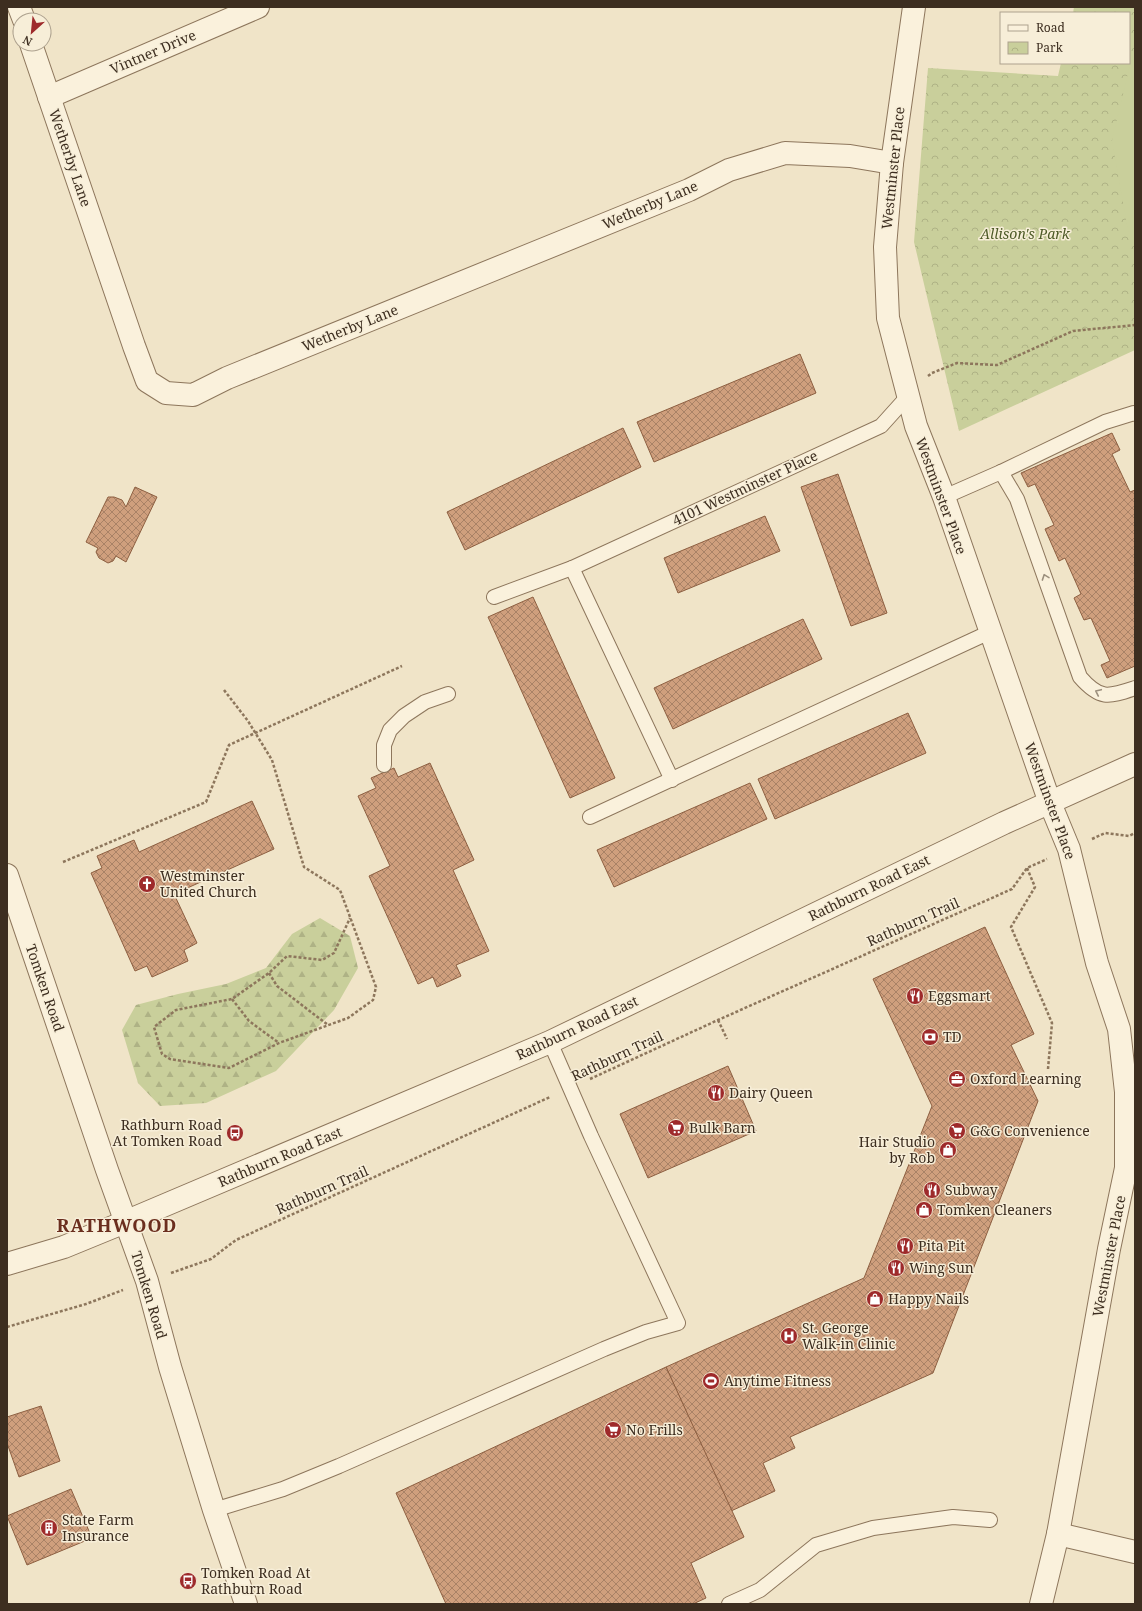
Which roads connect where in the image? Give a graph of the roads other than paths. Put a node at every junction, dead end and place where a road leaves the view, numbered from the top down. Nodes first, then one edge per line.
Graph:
1 (258, 7) edge
2 (914, 7) edge
3 (35, 52) edge
4 (49, 97) junction
5 (892, 163) junction
6 (908, 396) junction
7 (1135, 413) edge
8 (1001, 472) junction
9 (944, 497) junction
10 (572, 568) junction
11 (494, 597) dead end
12 (990, 632) junction
13 (1135, 688) edge
14 (448, 694) dead end
15 (1135, 764) edge
16 (384, 765) dead end
17 (672, 780) junction
18 (1050, 803) junction
19 (590, 817) dead end
20 (7, 875) edge
21 (550, 1042) junction
22 (125, 1222) junction
23 (7, 1264) edge
24 (214, 1510) junction
25 (990, 1520) dead end
26 (1058, 1534) junction
27 (1135, 1552) edge
28 (246, 1604) edge
29 (729, 1604) edge
30 (1041, 1604) edge

1 - 4 street, Vintner Drive
2 - 5 street, Westminster Place
3 - 4 street, Wetherby Lane
4 - 5 street, Wetherby Lane
5 - 6 street, Westminster Place
6 - 9 street, Westminster Place
6 - 10 lane, 4101 Westminster Place
7 - 8 lane
8 - 9 lane
13 -> 8 lane
9 - 12 street, Westminster Place
10 - 11 lane, 4101 Westminster Place
10 - 17 lane
12 - 17 lane
12 - 18 street, Westminster Place
14 - 16 lane
15 - 18 street, Rathburn Road East
17 - 19 lane
18 - 21 street, Rathburn Road East
18 - 26 street, Westminster Place
20 - 22 street, Tomken Road
21 - 22 street, Rathburn Road East
21 - 24 lane
22 - 23 street, Rathburn Road East
22 - 24 street, Tomken Road
24 - 28 street, Tomken Road
25 - 29 lane
26 - 27 street
26 - 30 street, Westminster Place

